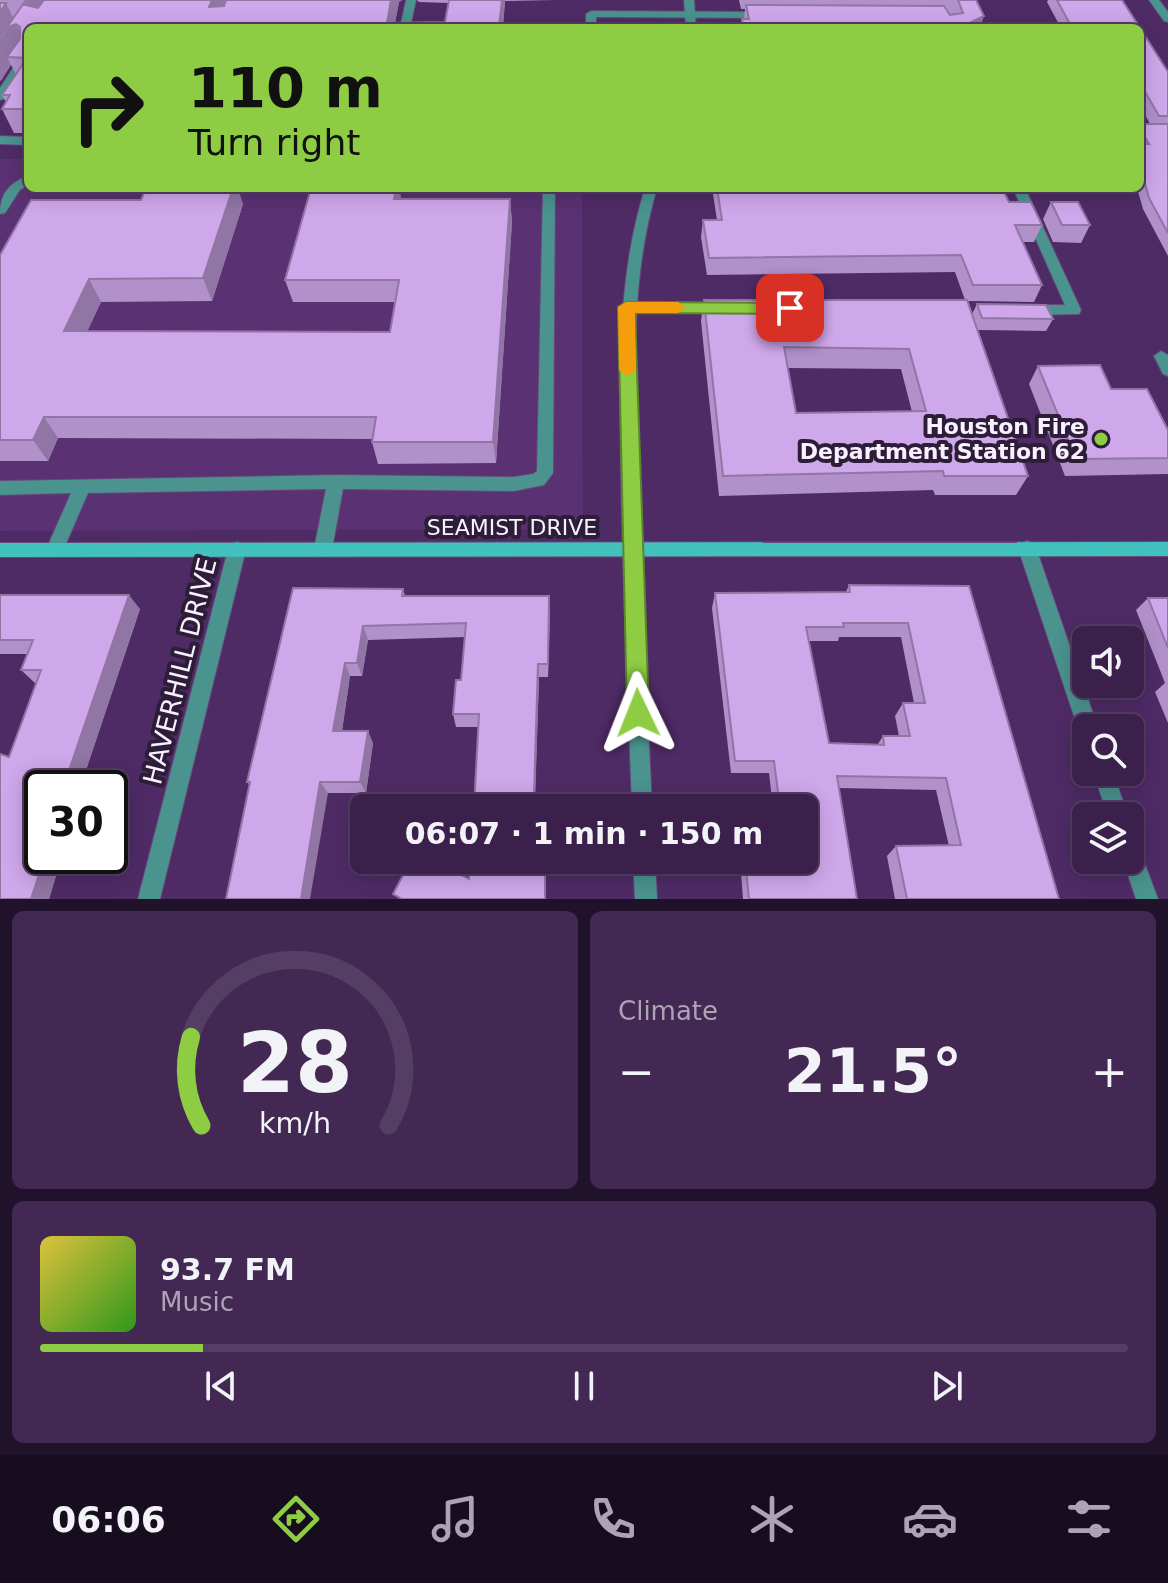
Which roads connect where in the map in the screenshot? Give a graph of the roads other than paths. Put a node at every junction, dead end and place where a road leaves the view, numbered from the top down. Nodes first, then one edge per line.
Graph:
1 (411, 0) edge
2 (689, 0) edge
3 (1154, 0) edge
4 (691, 14) junction
5 (774, 15) edge
6 (1168, 19) edge
7 (406, 24) edge
8 (591, 24) edge
9 (691, 24) edge
10 (24, 59) edge
11 (0, 97) edge
12 (0, 140) edge
13 (24, 141) edge
14 (24, 182) edge
15 (549, 192) edge
16 (650, 192) edge
17 (1021, 192) edge
18 (0, 210) edge
19 (626, 307) junction
20 (742, 308) edge
21 (1011, 310) edge
22 (336, 482) junction
23 (82, 487) junction
24 (0, 488) edge
25 (1027, 548) junction
26 (237, 549) junction
27 (323, 549) junction
28 (631, 549) junction
29 (1168, 549) edge
30 (0, 550) edge
31 (55, 550) junction
32 (1083, 714) edge
33 (641, 794) edge
34 (645, 874) edge
35 (1138, 874) edge
36 (149, 899) edge
37 (646, 899) edge
38 (1147, 899) edge

1 - 7 street
2 - 4 street
3 - 6 street
4 - 5 street
4 - 8 street
4 - 9 street
10 - 11 street
12 - 13 street
14 - 18 street
15 - 22 street
16 - 19 street
17 - 21 street
19 - 20 street
19 - 28 street
22 - 23 street
22 - 27 street
23 - 24 street
23 - 31 street
25 - 28 street, SEAMIST DRIVE
25 - 29 street, SEAMIST DRIVE
25 - 32 street
26 - 27 street, SEAMIST DRIVE
26 - 31 street, SEAMIST DRIVE
26 - 36 street, HAVERHILL DRIVE
27 - 28 street, SEAMIST DRIVE
28 - 33 street
30 - 31 street, SEAMIST DRIVE
34 - 37 street
35 - 38 street

